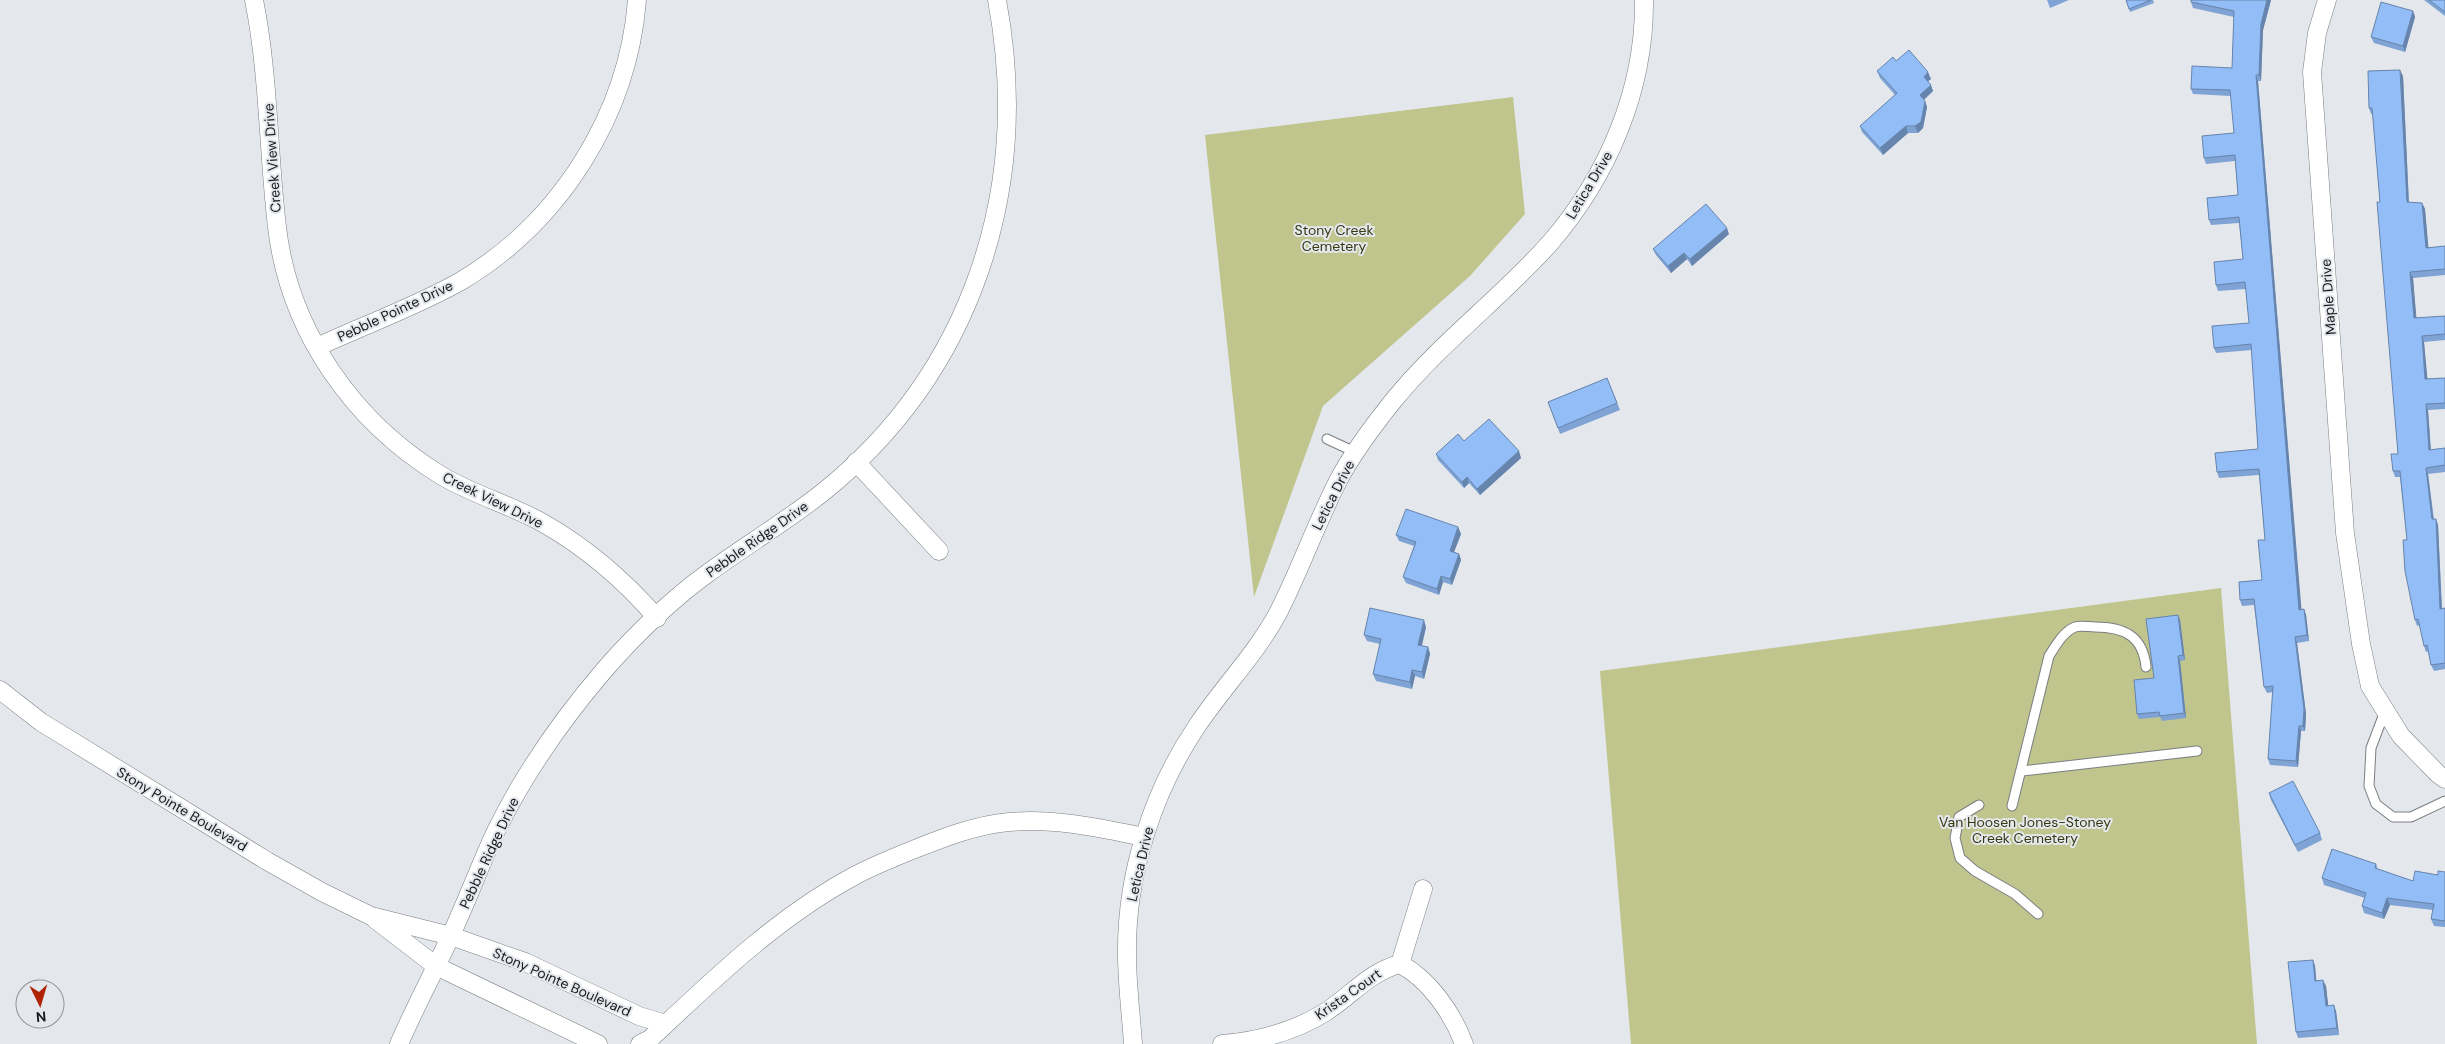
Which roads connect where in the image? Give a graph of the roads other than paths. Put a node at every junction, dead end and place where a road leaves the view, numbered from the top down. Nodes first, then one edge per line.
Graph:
1 (254, 0) edge
2 (637, 0) edge
3 (997, 0) edge
4 (1644, 0) edge
5 (2327, 0) edge
6 (316, 347) junction
7 (1327, 439) dead end
8 (1355, 452) junction
9 (856, 462) junction
10 (939, 551) dead end
11 (657, 618) junction
12 (2146, 667) dead end
13 (0, 690) edge
14 (2386, 711) junction
15 (2197, 751) dead end
16 (2022, 771) junction
17 (2445, 779) edge
18 (2445, 801) edge
19 (1979, 805) dead end
20 (2012, 806) dead end
21 (1144, 837) junction
22 (1423, 890) dead end
23 (2038, 914) dead end
24 (371, 916) junction
25 (451, 936) junction
26 (1400, 964) junction
27 (436, 966) junction
28 (666, 1024) junction
29 (399, 1044) edge
30 (598, 1044) edge
31 (640, 1044) edge
32 (1133, 1044) edge
33 (1222, 1044) edge
34 (1464, 1044) edge

1 - 6 street, Creek View Drive
2 - 6 street, Pebble Pointe Drive
3 - 9 street, Pebble Ridge Drive
4 - 8 street, Letica Drive
5 - 14 street, Maple Drive
6 - 11 street, Creek View Drive
7 - 8 lane
8 - 21 street, Letica Drive
9 - 10 street
9 - 11 street, Pebble Ridge Drive
11 - 25 street, Pebble Ridge Drive
12 - 16 lane
13 - 24 street, Stony Pointe Boulevard
14 - 17 street, Maple Drive
14 - 18 lane
15 - 16 lane
16 - 20 lane
19 - 23 lane
21 - 28 street
21 - 32 street, Letica Drive
22 - 26 street
24 - 25 street, Stony Pointe Boulevard
24 - 27 street, Stony Pointe Boulevard
25 - 27 street, Pebble Ridge Drive
25 - 28 street, Stony Pointe Boulevard
26 - 33 street, Krista Court
26 - 34 street
27 - 29 street, Pebble Ridge Drive
27 - 30 street, Stony Pointe Boulevard
28 - 31 street

